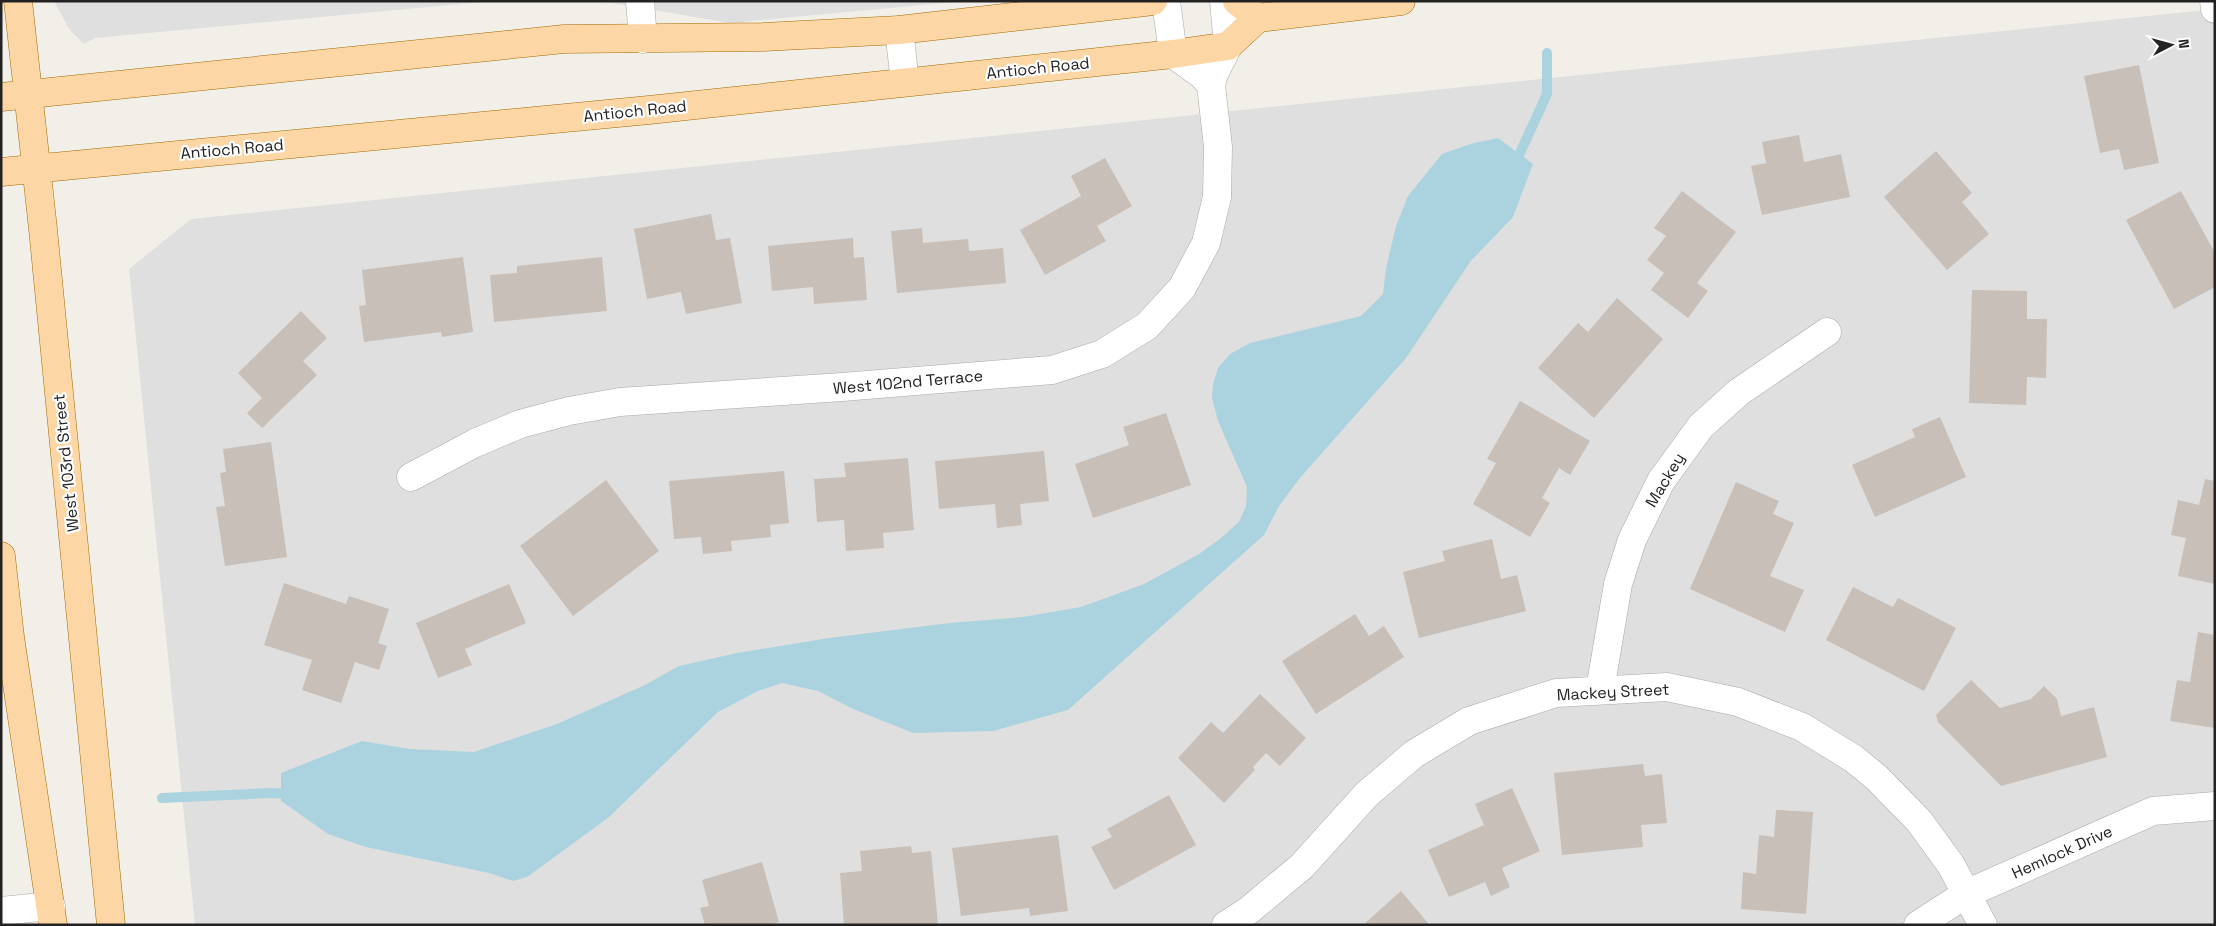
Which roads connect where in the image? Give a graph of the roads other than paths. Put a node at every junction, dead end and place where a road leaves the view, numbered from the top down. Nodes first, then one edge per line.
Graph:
1 (18, 1) edge
2 (640, 1) edge
3 (1153, 1) edge
4 (1166, 1) edge
5 (1224, 1) edge
6 (1237, 1) edge
7 (1401, 1) edge
8 (2214, 1) edge
9 (2215, 9) edge
10 (1258, 18) junction
11 (899, 30) junction
12 (643, 39) junction
13 (1228, 46) junction
14 (1173, 54) junction
15 (905, 82) junction
16 (1211, 85) junction
17 (29, 93) junction
18 (1, 97) edge
19 (36, 168) junction
20 (1, 172) edge
21 (1827, 332) dead end
22 (411, 477) dead end
23 (1, 556) edge
24 (1600, 690) junction
25 (2215, 806) edge
26 (1966, 894) junction
27 (1, 911) edge
28 (52, 915) edge
29 (111, 925) edge
30 (1226, 925) edge
31 (1918, 925) edge
32 (1983, 925) edge

1 - 17 main road, West 103rd Street
2 - 12 street
3 - 11 main road
4 - 14 street
5 - 13 street
6 - 10 main road
7 - 10 main road
8 - 9 street
10 - 13 main road
11 - 12 main road
11 - 15 street
12 - 17 main road
13 - 14 main road, Antioch Road
13 - 16 street, West 102nd Terrace
14 - 15 main road, Antioch Road
14 - 16 street
15 - 19 main road, Antioch Road
16 - 22 street, West 102nd Terrace
17 - 18 main road
17 - 19 main road, West 103rd Street
19 - 20 main road, Antioch Road
19 - 29 main road, West 103rd Street
21 - 24 street, Mackey
23 - 28 main road
24 - 26 street, Mackey Street
24 - 30 street, Mackey Street
25 - 26 street, Hemlock Drive
26 - 31 street, Hemlock Drive
26 - 32 street, Mackey Street
27 - 28 street

